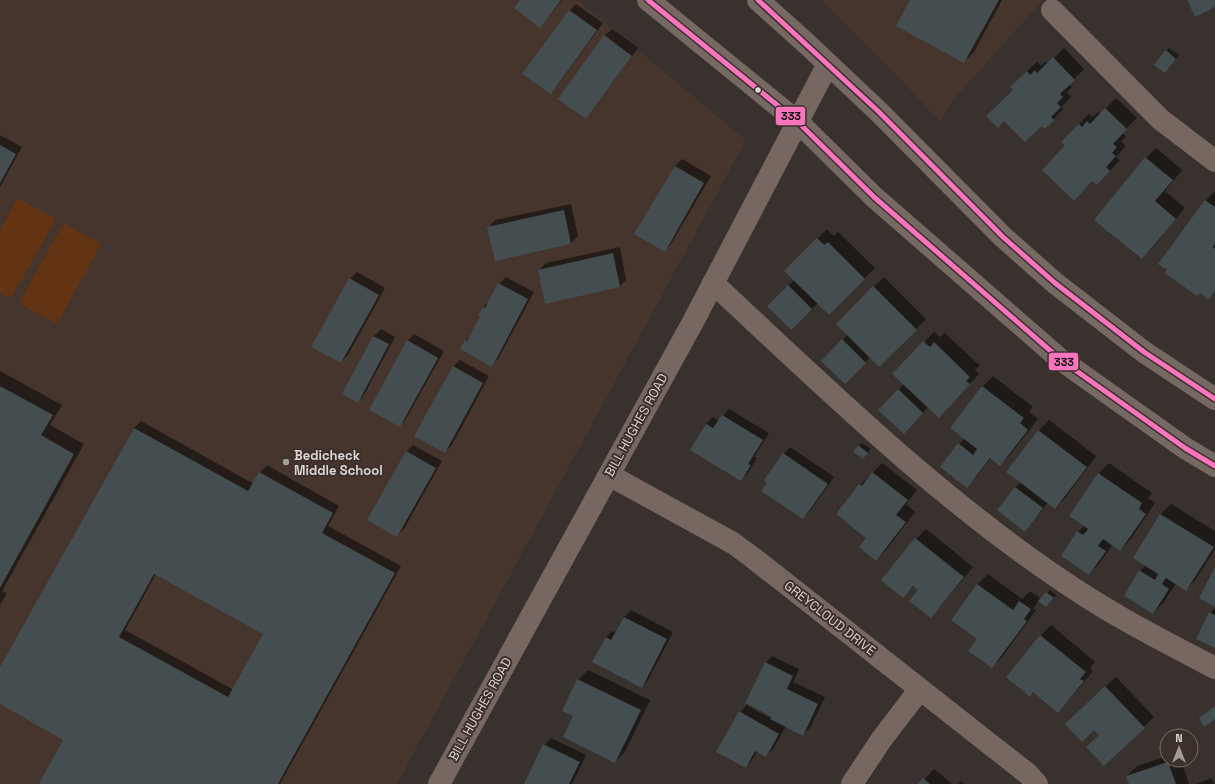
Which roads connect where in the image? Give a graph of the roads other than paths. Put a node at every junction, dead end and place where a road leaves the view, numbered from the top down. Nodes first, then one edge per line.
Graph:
1 (648, 0) edge
2 (758, 0) edge
3 (1052, 10) dead end
4 (828, 64) junction
5 (798, 122) junction
6 (1215, 161) edge
7 (713, 282) junction
8 (1215, 399) edge
9 (1215, 466) edge
10 (609, 475) junction
11 (1215, 668) edge
12 (920, 690) junction
13 (439, 784) edge
14 (852, 784) edge
15 (1037, 784) edge

1 - 5 main road
2 - 4 main road
3 - 6 street
4 - 5 street, BILL HUGHES ROAD
4 - 8 main road
5 - 7 street, BILL HUGHES ROAD
5 - 9 main road
7 - 10 street, BILL HUGHES ROAD
7 - 11 street
10 - 12 street, GREYCLOUD DRIVE
10 - 13 street, BILL HUGHES ROAD
12 - 14 street
12 - 15 street, GREYCLOUD DRIVE

